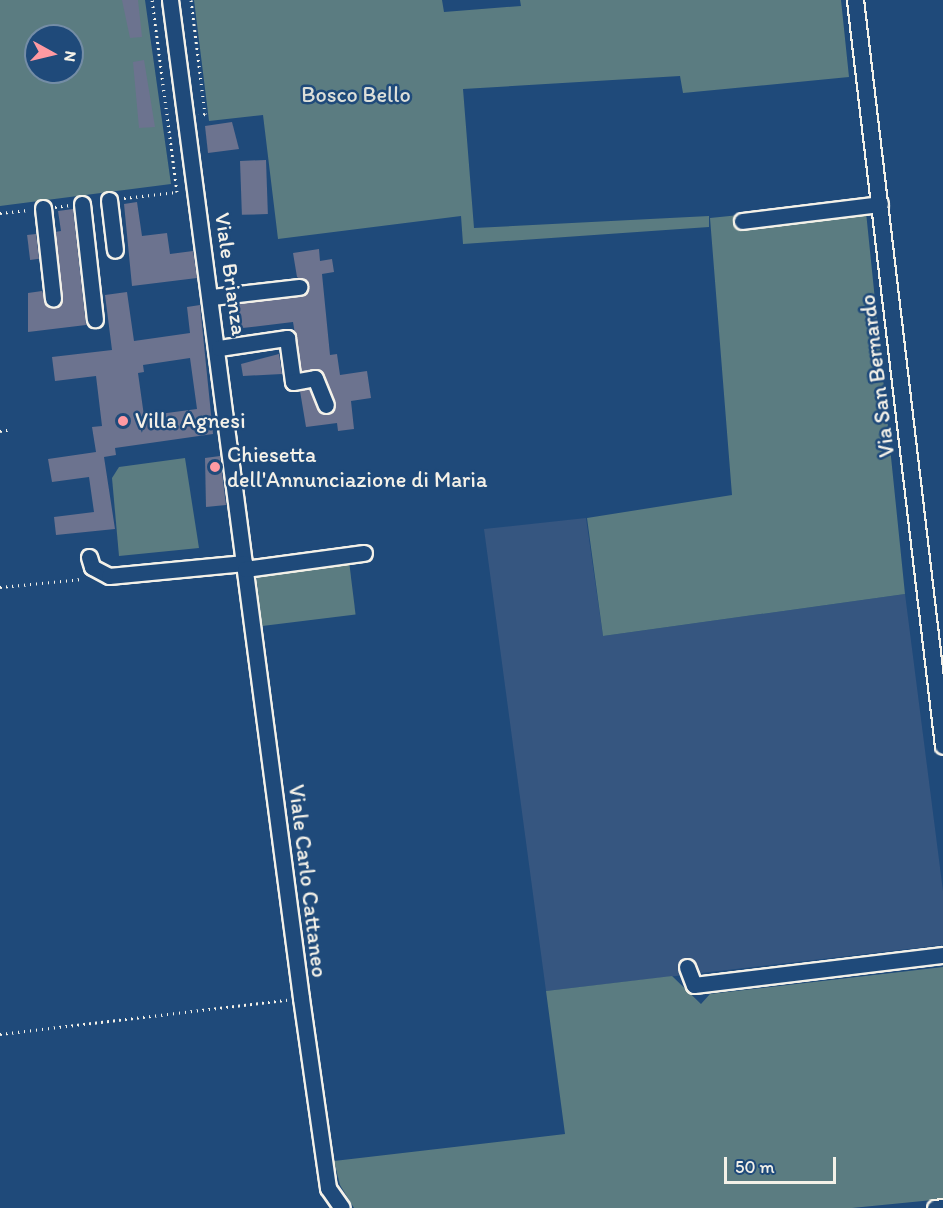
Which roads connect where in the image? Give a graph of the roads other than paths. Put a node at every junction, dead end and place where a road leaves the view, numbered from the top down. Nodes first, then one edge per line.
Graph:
1 (170, 0) edge
2 (855, 0) edge
3 (109, 200) dead end
4 (82, 204) dead end
5 (880, 204) junction
6 (43, 208) dead end
7 (742, 221) dead end
8 (115, 250) dead end
9 (299, 287) dead end
10 (212, 297) junction
11 (53, 298) dead end
12 (95, 319) dead end
13 (219, 348) junction
14 (326, 405) dead end
15 (364, 553) dead end
16 (89, 557) dead end
17 (244, 563) junction
18 (943, 746) edge
19 (943, 955) edge
20 (687, 967) dead end
21 (943, 1207) edge
22 (342, 1208) edge
23 (935, 1208) edge

1 - 10 street, Viale Brianza
2 - 5 street, Via San Bernardo
3 - 8 street
4 - 12 street
5 - 7 street
5 - 18 street, Via San Bernardo
6 - 11 street
9 - 10 street
10 - 13 street, Viale Brianza
13 - 14 street
13 - 17 street, Viale Brianza
15 - 17 street
16 - 17 street
17 - 22 street, Viale Carlo Cattaneo
19 - 20 street
21 - 23 street

